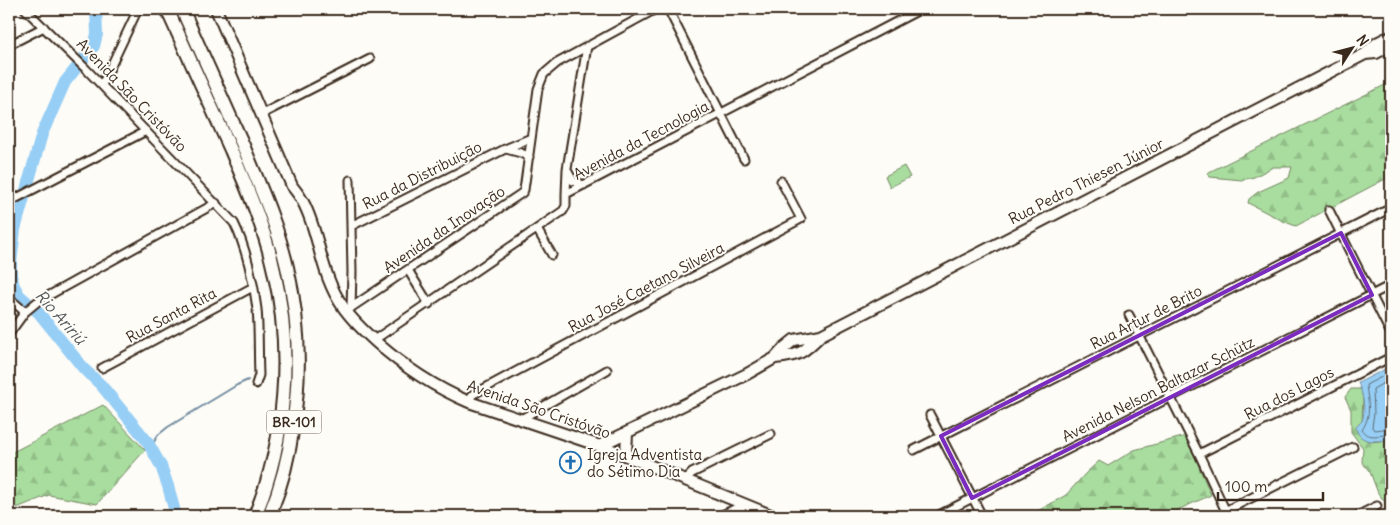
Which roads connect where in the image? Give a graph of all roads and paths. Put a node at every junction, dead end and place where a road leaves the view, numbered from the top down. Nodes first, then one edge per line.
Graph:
1 (25, 9) edge
2 (138, 9) edge
3 (167, 9) edge
4 (182, 9) edge
5 (190, 9) edge
6 (216, 9) edge
7 (656, 9) edge
8 (668, 9) edge
9 (921, 9) edge
10 (44, 27) junction
11 (1390, 41) edge
12 (9, 45) edge
13 (587, 46) junction
14 (202, 54) junction
15 (370, 58) dead end
16 (102, 85) junction
17 (262, 114) junction
18 (721, 114) junction
19 (146, 130) junction
20 (531, 138) junction
21 (505, 149) junction
22 (529, 157) junction
23 (744, 159) dead end
24 (568, 173) junction
25 (350, 180) dead end
26 (781, 181) dead end
27 (584, 186) junction
28 (570, 193) junction
29 (9, 202) edge
30 (216, 203) junction
31 (1391, 208) edge
32 (1330, 210) dead end
33 (351, 226) junction
34 (537, 229) junction
35 (1341, 233) junction
36 (552, 255) dead end
37 (408, 270) junction
38 (1391, 285) edge
39 (253, 286) junction
40 (1372, 295) junction
41 (9, 298) edge
42 (429, 304) junction
43 (26, 310) junction
44 (348, 310) junction
45 (1129, 314) dead end
46 (9, 334) edge
47 (1391, 334) edge
48 (821, 335) junction
49 (1139, 336) junction
50 (802, 338) junction
51 (374, 340) junction
52 (807, 349) junction
53 (787, 352) junction
54 (1391, 356) edge
55 (102, 368) dead end
56 (607, 370) dead end
57 (256, 384) dead end
58 (1170, 398) junction
59 (469, 402) junction
60 (930, 415) dead end
61 (520, 419) junction
62 (627, 433) junction
63 (771, 434) dead end
64 (941, 436) junction
65 (599, 446) junction
66 (1352, 447) dead end
67 (914, 450) dead end
68 (1199, 454) junction
69 (626, 455) junction
70 (685, 480) junction
71 (972, 498) junction
72 (743, 504) junction
73 (1377, 506) dead end
74 (1227, 514) edge
75 (255, 516) edge
76 (269, 516) edge
77 (723, 516) edge
78 (773, 516) edge
79 (937, 516) edge
80 (982, 516) edge
81 (1356, 516) edge

1 - 10 street, Avenida São Cristóvão
2 - 16 street
3 - 75 highway, BR-101
4 - 14 highway, BR-101
5 - 14 highway
6 - 17 main road, Avenida São Cristóvão
7 - 13 street, Avenida da Inovação
8 - 18 street
9 - 18 street, Avenida da Tecnologia
10 - 12 street
10 - 16 street, Avenida São Cristóvão
11 - 48 main road, Rua Pedro Thiesen Júnior
13 - 20 street, Avenida da Inovação
13 - 24 street
14 - 76 highway, BR-101
15 - 17 street
16 - 19 street, Avenida São Cristóvão
17 - 44 main road, Avenida São Cristóvão
18 - 23 street
18 - 27 street, Avenida da Tecnologia
19 - 29 street
19 - 30 street, Avenida São Cristóvão
20 - 21 street, Rua da Distribuição
20 - 22 street, Avenida da Inovação
21 - 22 street, Rua da Distribuição
21 - 33 street, Rua da Distribuição
22 - 37 street, Avenida da Inovação
24 - 27 street
24 - 28 street
25 - 33 street
26 - 59 street, Rua José Caetano Silveira
27 - 28 street, Avenida da Tecnologia
28 - 34 street, Avenida da Tecnologia
30 - 39 street, Avenida São Cristóvão
30 - 43 street
31 - 35 street, Rua Artur de Brito
32 - 35 street
33 - 44 street
34 - 36 street
34 - 42 street, Avenida da Tecnologia
35 - 40 street
35 - 49 street, Rua Artur de Brito
37 - 42 street
37 - 44 street, Avenida da Inovação
38 - 40 street, Avenida Nelson Baltazar Schütz
39 - 55 street, Rua Santa Rita
39 - 57 street, Avenida São Cristóvão
40 - 47 street
40 - 58 street, Avenida Nelson Baltazar Schütz
41 - 43 street
42 - 51 street, Avenida da Tecnologia
43 - 46 street
44 - 51 main road, Avenida São Cristóvão
45 - 49 street
48 - 50 main road, Rua Pedro Thiesen Júnior
48 - 52 main road, Rua Pedro Thiesen Júnior
49 - 58 street
49 - 64 street, Rua Artur de Brito
50 - 52 main road
50 - 53 main road, Rua Pedro Thiesen Júnior
51 - 59 main road, Avenida São Cristóvão
52 - 53 main road, Rua Pedro Thiesen Júnior
53 - 62 main road, Rua Pedro Thiesen Júnior
54 - 68 street, Rua dos Lagos
56 - 61 street
58 - 68 street
58 - 71 street, Avenida Nelson Baltazar Schütz
59 - 61 main road, Avenida São Cristóvão
60 - 64 street
61 - 65 main road, Avenida São Cristóvão
62 - 65 main road, Rua Pedro Thiesen Júnior
62 - 69 main road
63 - 70 street
64 - 67 street, Rua Artur de Brito
64 - 71 street
65 - 69 main road, Avenida São Cristóvão
66 - 74 street
68 - 74 street
69 - 70 main road, Avenida São Cristóvão
70 - 72 main road, Avenida São Cristóvão
71 - 79 street, Avenida Nelson Baltazar Schütz
71 - 80 street
72 - 77 main road
72 - 78 main road, Avenida São Cristóvão
73 - 81 street

